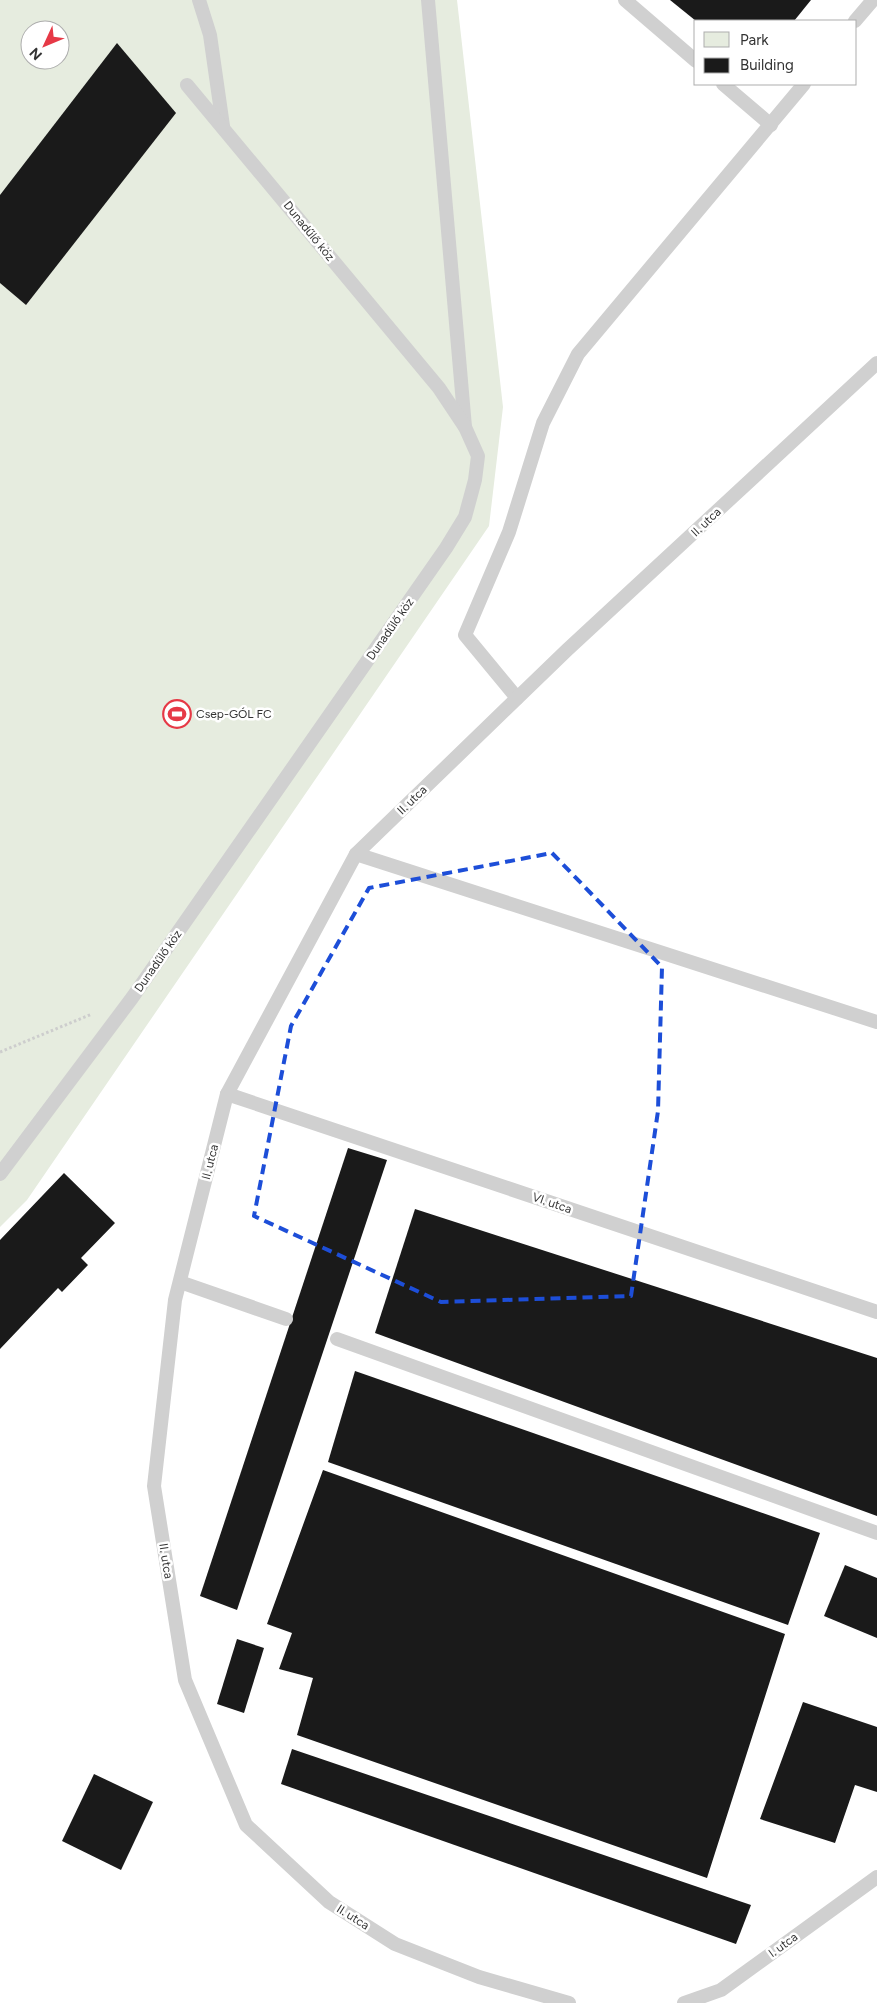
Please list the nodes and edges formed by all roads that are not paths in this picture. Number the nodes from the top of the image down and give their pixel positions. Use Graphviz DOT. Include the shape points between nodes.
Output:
graph roads {
  1 [pos="199,0"];
  2 [pos="428,0"];
  3 [pos="625,0"];
  4 [pos="873,0"];
  5 [pos="856,20"];
  6 [pos="694,59"];
  7 [pos="187,85"];
  8 [pos="724,85"];
  9 [pos="803,85"];
  10 [pos="770,125"];
  11 [pos="223,126"];
  12 [pos="877,363"];
  13 [pos="466,428"];
  14 [pos="517,698"];
  15 [pos="356,854"];
  16 [pos="877,1022"];
  17 [pos="227,1094"];
  18 [pos="0,1174"];
  19 [pos="180,1282"];
  20 [pos="877,1312"];
  21 [pos="286,1319"];
  22 [pos="337,1339"];
  23 [pos="877,1533"];
  24 [pos="877,1877"];
  25 [pos="569,2003"];
  26 [pos="684,2003"];
  1 -- 11 [label="lane" via="210,35"];
  2 -- 13 [label="lane"];
  3 -- 6 [label="lane"];
  4 -- 5 [label="lane"];
  7 -- 11 [label="lane, Dunadűlő köz"];
  8 -- 10 [label="lane"];
  9 -- 10 [label="lane"];
  10 -- 14 [label="lane" via="578,354 543,422 509,532 465,635"];
  11 -- 13 [label="lane, Dunadűlő köz" via="439,388"];
  12 -- 14 [label="lane, II. utca"];
  13 -- 18 [label="lane, Dunadűlő köz" via="478,456 465,518 132,998"];
  14 -- 15 [label="lane, II. utca"];
  15 -- 16 [label="lane"];
  15 -- 17 [label="lane, II. utca"];
  17 -- 19 [label="lane, II. utca"];
  17 -- 20 [label="lane, VI. utca"];
  19 -- 21 [label="lane"];
  19 -- 25 [label="lane, II. utca" via="175,1300 154,1486 185,1680 246,1825 329,1902 395,1944 479,1977"];
  22 -- 23 [label="lane"];
  24 -- 26 [label="lane, I. utca" via="721,1990"];
}
